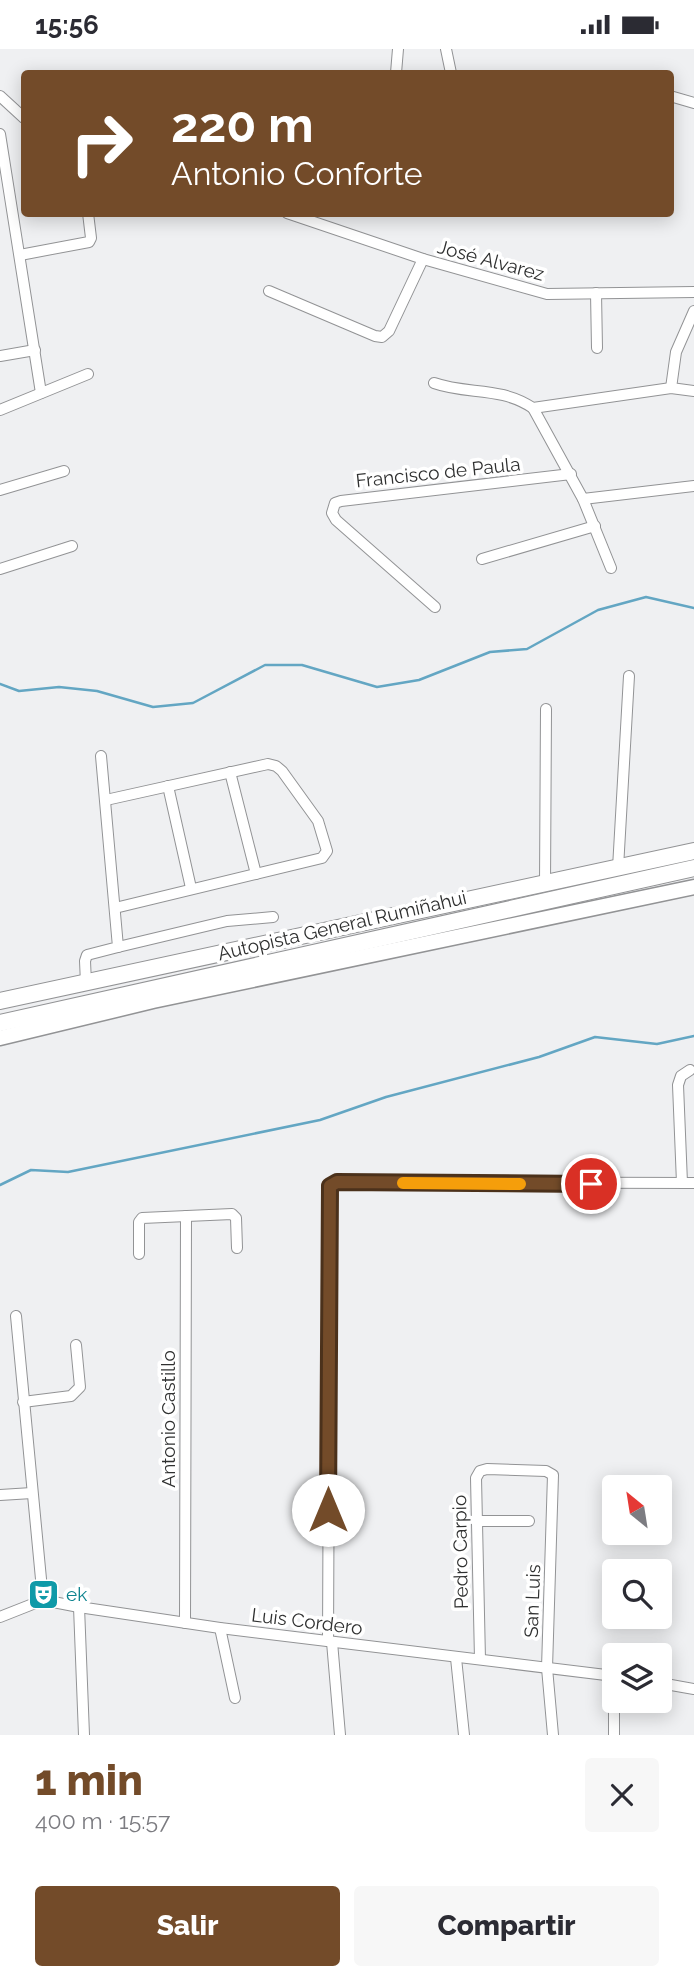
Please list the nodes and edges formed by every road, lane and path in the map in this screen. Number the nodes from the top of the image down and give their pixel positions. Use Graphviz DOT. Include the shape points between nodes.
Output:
graph roads {
  1 [pos="398,49"];
  2 [pos="446,49"];
  3 [pos="396,70"];
  4 [pos="450,70"];
  5 [pos="674,97"];
  6 [pos="1,99"];
  7 [pos="694,103"];
  8 [pos="21,116"];
  9 [pos="0,134"];
  10 [pos="88,217"];
  11 [pos="299,217"];
  12 [pos="20,255"];
  13 [pos="423,259"];
  14 [pos="269,291"];
  15 [pos="694,292"];
  16 [pos="596,293"];
  17 [pos="694,311"];
  18 [pos="597,348"];
  19 [pos="35,350"];
  20 [pos="0,356"];
  21 [pos="88,374"];
  22 [pos="434,383"];
  23 [pos="671,388"];
  24 [pos="694,391"];
  25 [pos="41,393"];
  26 [pos="533,408"];
  27 [pos="0,410"];
  28 [pos="64,471"];
  29 [pos="571,474"];
  30 [pos="694,486"];
  31 [pos="0,489"];
  32 [pos="583,499"];
  33 [pos="595,526"];
  34 [pos="72,546"];
  35 [pos="482,559"];
  36 [pos="611,568"];
  37 [pos="0,569"];
  38 [pos="435,607"];
  39 [pos="629,676"];
  40 [pos="546,709"];
  41 [pos="101,756"];
  42 [pos="230,772"];
  43 [pos="168,786"];
  44 [pos="106,800"];
  45 [pos="694,851"];
  46 [pos="618,868"];
  47 [pos="694,868"];
  48 [pos="256,874"];
  49 [pos="545,885"];
  50 [pos="694,887"];
  51 [pos="191,888"];
  52 [pos="115,908"];
  53 [pos="274,917"];
  54 [pos="118,947"];
  55 [pos="86,982"];
  56 [pos="0,1001"];
  57 [pos="0,1023"];
  58 [pos="0,1038"];
  59 [pos="690,1070"];
  60 [pos="682,1183"];
  61 [pos="694,1183"];
  62 [pos="186,1216"];
  63 [pos="237,1248"];
  64 [pos="139,1254"];
  65 [pos="16,1316"];
  66 [pos="76,1345"];
  67 [pos="23,1402"];
  68 [pos="546,1471"];
  69 [pos="32,1493"];
  70 [pos="0,1495"];
  71 [pos="476,1521"];
  72 [pos="529,1521"];
  73 [pos="43,1600"];
  74 [pos="79,1607"];
  75 [pos="0,1617"];
  76 [pos="185,1623"];
  77 [pos="220,1628"];
  78 [pos="330,1642"];
  79 [pos="456,1658"];
  80 [pos="480,1659"];
  81 [pos="547,1668"];
  82 [pos="602,1675"];
  83 [pos="672,1685"];
  84 [pos="694,1689"];
  85 [pos="235,1697"];
  86 [pos="614,1713"];
  87 [pos="84,1735"];
  88 [pos="340,1735"];
  89 [pos="464,1735"];
  90 [pos="553,1735"];
  91 [pos="614,1735"];
  1 -- 3 [label="street"];
  2 -- 4 [label="street"];
  5 -- 7 [label="street"];
  6 -- 8 [label="street"];
  9 -- 12 [label="street"];
  10 -- 12 [label="street" via="89,242"];
  11 -- 13 [label="street, José Alvarez"];
  12 -- 19 [label="street"];
  13 -- 14 [label="street" via="382,337"];
  13 -- 16 [label="street, José Alvarez" via="547,294"];
  15 -- 16 [label="street, José Alvarez"];
  16 -- 18 [label="street"];
  17 -- 23 [label="street" via="676,352"];
  19 -- 20 [label="street"];
  19 -- 25 [label="street"];
  21 -- 25 [label="street"];
  22 -- 26 [label="street" via="502,394"];
  23 -- 24 [label="street"];
  23 -- 26 [label="street"];
  25 -- 27 [label="street"];
  26 -- 29 [label="street"];
  28 -- 31 [label="street"];
  29 -- 32 [label="street"];
  29 -- 38 [label="street, Francisco de Paula" via="335,503 332,513 336,520"];
  30 -- 32 [label="street"];
  32 -- 33 [label="street"];
  33 -- 35 [label="street"];
  33 -- 36 [label="street"];
  34 -- 37 [label="street"];
  39 -- 46 [label="street"];
  40 -- 49 [label="street"];
  41 -- 44 [label="street"];
  42 -- 43 [label="street"];
  42 -- 48 [label="street"];
  42 -- 48 [label="street" via="276,766 318,821 327,851 322,858"];
  43 -- 44 [label="street"];
  43 -- 51 [label="street"];
  44 -- 52 [label="street"];
  45 -- 46 [label="highway, Autopista General Rumiñahui"];
  46 -- 49 [label="highway, Autopista General Rumiñahui"];
  47 -- 57 [label="highway, Autopista General Rumiñahui"];
  48 -- 51 [label="street"];
  49 -- 55 [label="highway, Autopista General Rumiñahui"];
  50 -- 58 [label="main road" via="153,1001"];
  51 -- 52 [label="street"];
  52 -- 54 [label="street"];
  53 -- 54 [label="street" via="227,921"];
  54 -- 55 [label="street" via="87,955"];
  55 -- 56 [label="highway, Autopista General Rumiñahui"];
  59 -- 60 [label="street" via="678,1085"];
  60 -- 61 [label="street"];
  60 -- 78 [label="street" via="337,1182 330,1186"];
  62 -- 63 [label="street" via="232,1214 236,1217"];
  62 -- 64 [label="street" via="142,1218"];
  62 -- 76 [label="street, Antonio Castillo"];
  65 -- 67 [label="street"];
  66 -- 67 [label="street" via="80,1387 71,1396"];
  67 -- 69 [label="street"];
  68 -- 71 [label="street, Pedro Carpio" via="480,1471"];
  68 -- 81 [label="street, San Luis" via="552,1475"];
  69 -- 70 [label="street"];
  69 -- 73 [label="street"];
  71 -- 72 [label="street"];
  71 -- 80 [label="street, Pedro Carpio"];
  73 -- 74 [label="street, Luis Cordero"];
  73 -- 75 [label="street"];
  74 -- 76 [label="street, Luis Cordero"];
  74 -- 87 [label="street"];
  76 -- 77 [label="street, Luis Cordero"];
  77 -- 78 [label="street, Luis Cordero"];
  77 -- 85 [label="street"];
  78 -- 79 [label="street, Luis Cordero"];
  78 -- 88 [label="street"];
  79 -- 80 [label="street, Luis Cordero"];
  79 -- 89 [label="street"];
  80 -- 81 [label="street, Luis Cordero"];
  81 -- 82 [label="street, Luis Cordero"];
  81 -- 90 [label="street, San Luis"];
  83 -- 84 [label="street"];
  86 -- 91 [label="street"];
}
